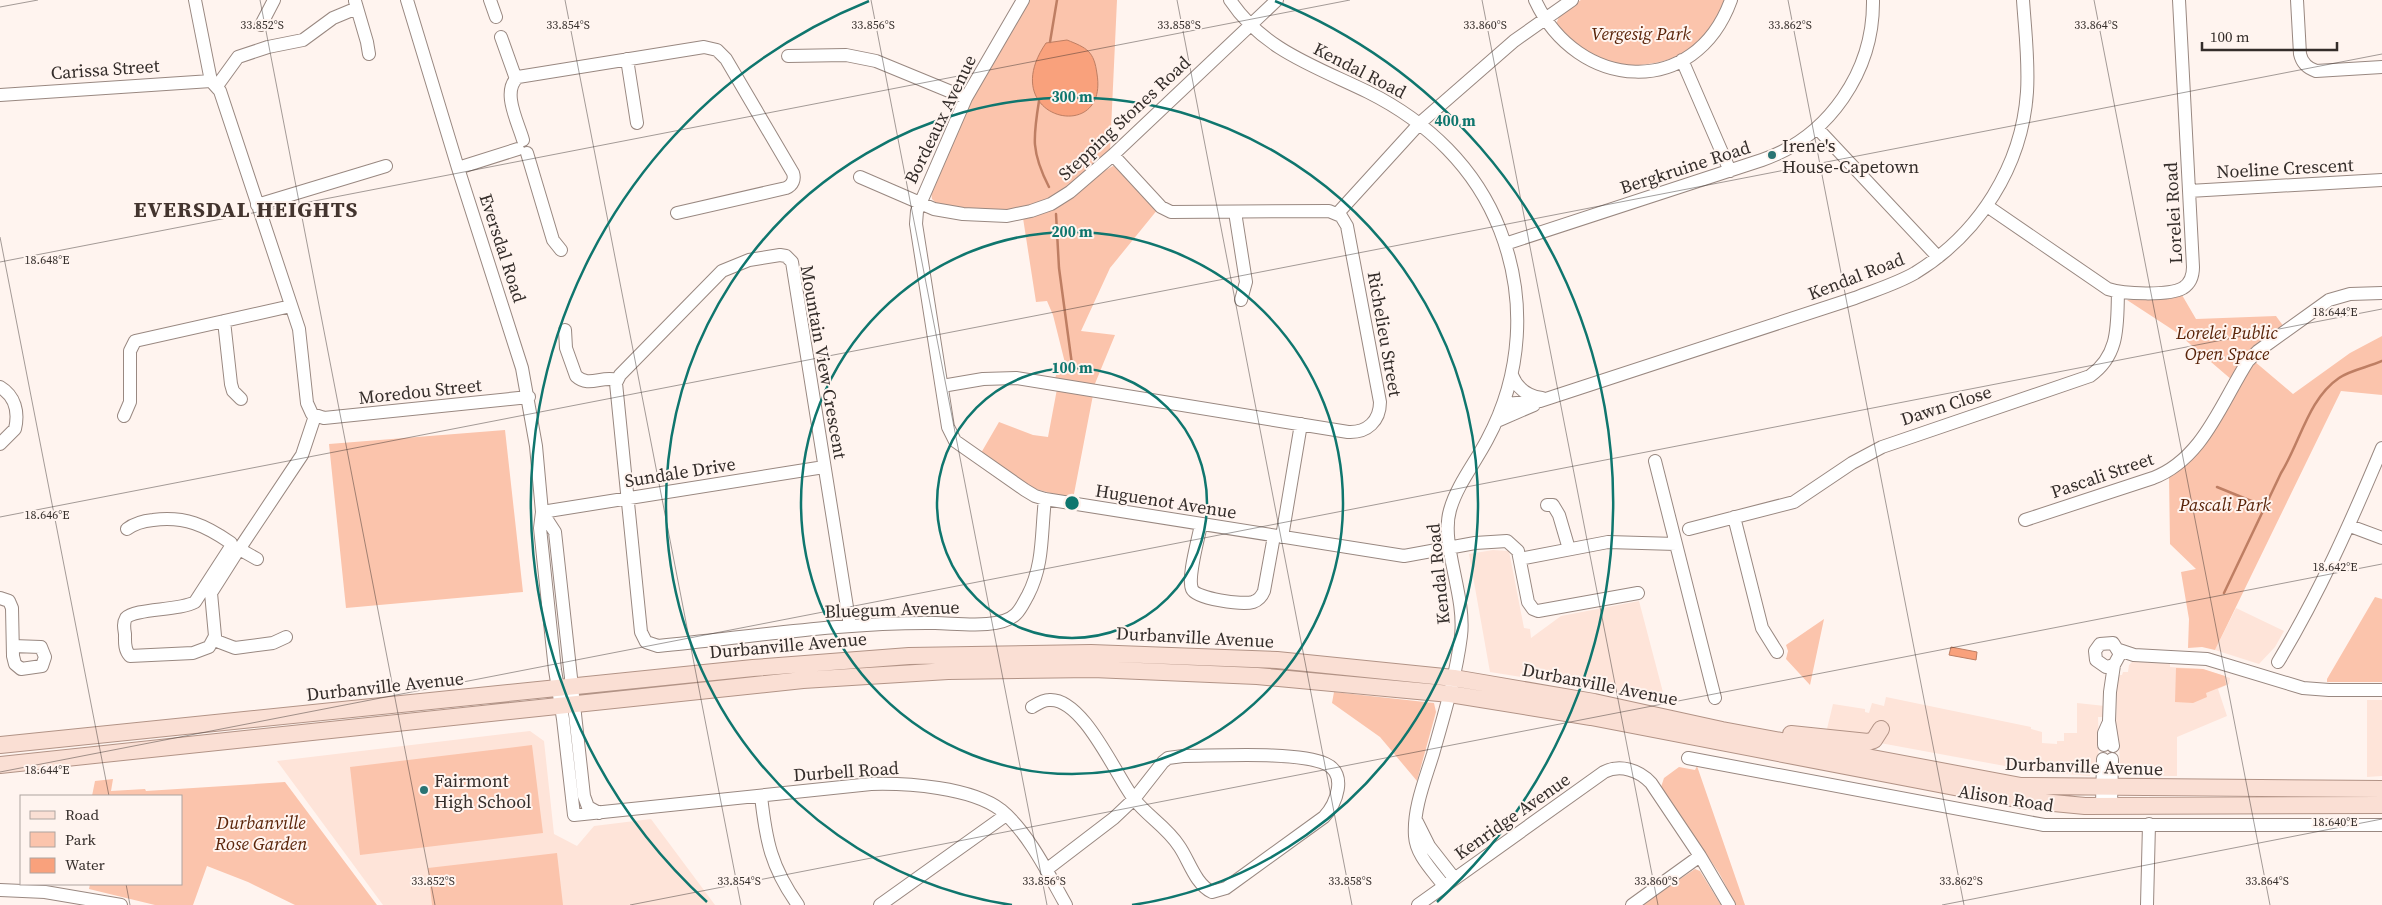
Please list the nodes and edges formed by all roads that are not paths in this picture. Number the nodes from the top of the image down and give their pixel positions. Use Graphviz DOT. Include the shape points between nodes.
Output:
graph roads {
  1 [pos="195,0"];
  2 [pos="274,0"];
  3 [pos="407,0"];
  4 [pos="490,0"];
  5 [pos="1023,0"];
  6 [pos="1230,0"];
  7 [pos="1277,0"];
  8 [pos="1535,0"];
  9 [pos="1572,0"];
  10 [pos="1731,0"];
  11 [pos="1873,0"];
  12 [pos="2024,0"];
  13 [pos="2179,0"];
  14 [pos="2298,0"];
  15 [pos="356,4"];
  16 [pos="496,17"];
  17 [pos="1543,18"];
  18 [pos="261,25"];
  19 [pos="1249,25"];
  20 [pos="501,37"];
  21 [pos="369,54"];
  22 [pos="788,56"];
  23 [pos="627,59"];
  24 [pos="1682,60"];
  25 [pos="2382,67"];
  26 [pos="516,79"];
  27 [pos="214,84"];
  28 [pos="0,95"];
  29 [pos="966,98"];
  30 [pos="1420,122"];
  31 [pos="637,123"];
  32 [pos="1817,128"];
  33 [pos="523,147"];
  34 [pos="1113,155"];
  35 [pos="386,166"];
  36 [pos="458,168"];
  37 [pos="1730,171"];
  38 [pos="860,177"];
  39 [pos="2382,180"];
  40 [pos="2189,191"];
  41 [pos="920,203"];
  42 [pos="257,205"];
  43 [pos="1987,206"];
  44 [pos="1235,212"];
  45 [pos="677,213"];
  46 [pos="1338,213"];
  47 [pos="1505,244"];
  48 [pos="561,250"];
  49 [pos="1938,257"];
  50 [pos="2118,292"];
  51 [pos="2382,293"];
  52 [pos="1241,300"];
  53 [pos="291,306"];
  54 [pos="224,321"];
  55 [pos="565,330"];
  56 [pos="1512,375"];
  57 [pos="617,380"];
  58 [pos="942,386"];
  59 [pos="0,387"];
  60 [pos="529,397"];
  61 [pos="242,399"];
  62 [pos="1543,400"];
  63 [pos="1504,404"];
  64 [pos="124,416"];
  65 [pos="315,416"];
  66 [pos="1497,421"];
  67 [pos="1301,424"];
  68 [pos="0,444"];
  69 [pos="2382,448"];
  70 [pos="1655,461"];
  71 [pos="824,467"];
  72 [pos="628,498"];
  73 [pos="1045,499"];
  74 [pos="1547,504"];
  75 [pos="542,512"];
  76 [pos="1734,518"];
  77 [pos="2025,520"];
  78 [pos="1201,524"];
  79 [pos="2350,526"];
  80 [pos="127,529"];
  81 [pos="1689,529"];
  82 [pos="1278,536"];
  83 [pos="2382,538"];
  84 [pos="1676,544"];
  85 [pos="236,546"];
  86 [pos="1450,548"];
  87 [pos="1568,549"];
  88 [pos="257,559"];
  89 [pos="1520,559"];
  90 [pos="1638,593"];
  91 [pos="0,598"];
  92 [pos="850,626"];
  93 [pos="286,638"];
  94 [pos="214,640"];
  95 [pos="13,646"];
  96 [pos="1777,652"];
  97 [pos="2278,662"];
  98 [pos="1454,678"];
  99 [pos="565,687"];
  100 [pos="2382,690"];
  101 [pos="1450,694"];
  102 [pos="1715,698"];
  103 [pos="567,704"];
  104 [pos="1032,707"];
  105 [pos="1881,729"];
  106 [pos="1722,730"];
  107 [pos="0,745"];
  108 [pos="2108,746"];
  109 [pos="1688,758"];
  110 [pos="2108,759"];
  111 [pos="0,765"];
  112 [pos="2107,788"];
  113 [pos="2382,789"];
  114 [pos="762,796"];
  115 [pos="1134,798"];
  116 [pos="2382,805"];
  117 [pos="2107,806"];
  118 [pos="598,813"];
  119 [pos="1006,814"];
  120 [pos="2149,824"];
  121 [pos="2382,825"];
  122 [pos="1700,856"];
  123 [pos="1046,870"];
  124 [pos="1449,882"];
  125 [pos="0,890"];
  126 [pos="121,905"];
  127 [pos="798,905"];
  128 [pos="880,905"];
  129 [pos="1066,905"];
  130 [pos="1418,905"];
  131 [pos="1632,905"];
  132 [pos="1729,905"];
  133 [pos="2147,905"];
  1 -- 27 [label="street"];
  2 -- 18 [label="street"];
  3 -- 36 [label="street, Eversdal Road"];
  4 -- 16 [label="street"];
  5 -- 29 [label="street, Bordeaux Avenue"];
  6 -- 19 [label="street, Kendal Road"];
  7 -- 19 [label="street, Stepping Stones Road"];
  8 -- 17 [label="street"];
  9 -- 17 [label="street"];
  10 -- 24 [label="street" via="1717,29 1696,51"];
  11 -- 32 [label="street, Bergkruine Road" via="1866,51 1858,74 1846,96"];
  12 -- 43 [label="street, Kendal Road" via="2027,76 2022,123 2013,155"];
  13 -- 40 [label="street, Lorelei Road"];
  14 -- 25 [label="street" via="2300,54 2308,68 2316,71"];
  15 -- 21 [label="street"];
  15 -- 27 [label="street" via="308,37 238,57"];
  17 -- 24 [label="street" via="1576,53 1602,66 1644,71"];
  17 -- 30 [label="street"];
  19 -- 30 [label="street, Kendal Road" via="1279,48"];
  19 -- 34 [label="street, Stepping Stones Road"];
  20 -- 26 [label="street"];
  22 -- 29 [label="street" via="846,55 876,61"];
  23 -- 26 [label="street" via="522,75"];
  23 -- 31 [label="street"];
  23 -- 45 [label="street" via="704,47 717,50 726,59 794,176 793,183 786,188"];
  24 -- 37 [label="street"];
  26 -- 33 [label="street" via="510,88 510,96"];
  27 -- 28 [label="street, Carissa Street"];
  27 -- 42 [label="street"];
  29 -- 41 [label="street, Bordeaux Avenue"];
  30 -- 46 [label="street"];
  30 -- 47 [label="street, Kendal Road" via="1470,174 1494,215"];
  32 -- 37 [label="street, Bergkruine Road" via="1781,153"];
  32 -- 49 [label="street"];
  33 -- 36 [label="street"];
  33 -- 48 [label="street" via="552,240"];
  34 -- 41 [label="street, Stepping Stones Road" via="1070,192 1051,204 1030,211 987,217 934,209"];
  34 -- 44 [label="street" via="1167,211"];
  35 -- 42 [label="street"];
  36 -- 60 [label="street, Eversdal Road"];
  37 -- 47 [label="street, Bergkruine Road"];
  38 -- 41 [label="street, Stepping Stones Road"];
  39 -- 40 [label="street, Noeline Crescent"];
  40 -- 50 [label="street, Lorelei Road" via="2193,267 2190,281 2178,290"];
  41 -- 58 [label="street, Huguenot Avenue" via="916,224"];
  42 -- 53 [label="street"];
  43 -- 49 [label="street, Kendal Road" via="1958,240"];
  43 -- 50 [label="street, Lorelei Road" via="2103,286"];
  44 -- 46 [label="street"];
  44 -- 52 [label="street" via="1246,282"];
  46 -- 67 [label="street, Richelieu Street" via="1347,226 1380,408 1374,423 1360,432"];
  47 -- 56 [label="street, Kendal Road" via="1517,306 1517,342"];
  49 -- 62 [label="street, Kendal Road" via="1890,285"];
  50 -- 76 [label="street, Dawn Close" via="2118,326 2113,348 2104,364 2090,376 1899,439 1852,463 1798,500"];
  51 -- 77 [label="street, Pascali Street" via="2350,294 2329,300 2258,351 2248,361 2200,442 2170,470"];
  53 -- 54 [label="street"];
  53 -- 65 [label="street" via="299,329 307,403"];
  54 -- 61 [label="street" via="231,384 233,391"];
  54 -- 64 [label="street" via="133,344 130,351 130,402"];
  55 -- 57 [label="street" via="566,348 576,376 587,383"];
  56 -- 62 [label="street" via="1525,392"];
  56 -- 63 [label="street, Kendal Road"];
  57 -- 71 [label="street, Mountain View Crescent" via="722,271 749,260 786,256 792,262"];
  57 -- 72 [label="street"];
  58 -- 67 [label="street, Richelieu Street" via="983,379 1016,378"];
  58 -- 73 [label="street, Huguenot Avenue" via="948,427 955,441 1035,496"];
  59 -- 68 [label="street" via="12,396 16,419 15,429"];
  60 -- 65 [label="street, Moredou Street" via="324,418"];
  60 -- 75 [label="street, Eversdal Road"];
  62 -- 63 [label="street, Kendal Road"];
  62 -- 66 [label="street, Kendal Road"];
  63 -- 66 [label="street, Kendal Road"];
  65 -- 85 [label="street" via="307,443 297,452"];
  66 -- 86 [label="street, Kendal Road" via="1452,504 1448,522"];
  67 -- 82 [label="street"];
  69 -- 79 [label="street"];
  70 -- 84 [label="street"];
  71 -- 72 [label="street, Sundale Drive"];
  71 -- 92 [label="street, Mountain View Crescent"];
  72 -- 75 [label="street, Sundale Drive"];
  72 -- 92 [label="street, Bluegum Avenue" via="641,632 646,642 658,646"];
  73 -- 78 [label="street, Huguenot Avenue"];
  73 -- 92 [label="street, Bluegum Avenue" via="1040,568 1022,606 1012,618 993,624"];
  74 -- 87 [label="street" via="1553,505 1559,515"];
  75 -- 99 [label="street, Eversdal Road" via="540,528"];
  76 -- 81 [label="street, Dawn Close"];
  76 -- 96 [label="street" via="1762,628"];
  78 -- 82 [label="street, Huguenot Avenue"];
  78 -- 82 [label="street" via="1190,584 1195,594 1203,597 1248,602 1260,598"];
  79 -- 83 [label="street"];
  79 -- 97 [label="street"];
  80 -- 85 [label="street" via="143,521 176,518 200,525"];
  82 -- 86 [label="street, Huguenot Avenue" via="1404,556"];
  84 -- 87 [label="street" via="1608,542"];
  84 -- 102 [label="street"];
  85 -- 88 [label="street"];
  85 -- 94 [label="street" via="212,591"];
  85 -- 94 [label="street" via="195,602 129,616 124,624 127,654 133,657 193,653 209,647"];
  86 -- 89 [label="street, Huguenot Avenue" via="1506,542 1515,547"];
  86 -- 98 [label="street, Kendal Road" via="1462,611"];
  87 -- 89 [label="street"];
  89 -- 90 [label="street" via="1528,602 1535,610"];
  91 -- 95 [label="street" via="9,601 12,608"];
  93 -- 94 [label="street" via="235,648"];
  98 -- 99 [label="main road, Durbanville Avenue" via="1218,656 1030,652 843,660"];
  98 -- 101 [label="street, Kendal Road"];
  98 -- 106 [label="main road, Durbanville Avenue" via="1594,702"];
  99 -- 103 [label="street, Eversdal Road"];
  99 -- 107 [label="main road, Durbanville Avenue"];
  100 -- 108 [label="street" via="2303,688 2207,659 2134,655 2113,661"];
  101 -- 103 [label="main road, Durbanville Avenue" via="1257,676 1031,669 822,678"];
  101 -- 117 [label="main road, Durbanville Avenue" via="1619,722 2022,800"];
  101 -- 124 [label="street, Kendal Road" via="1417,809 1415,837 1417,848"];
  103 -- 111 [label="main road, Durbanville Avenue"];
  103 -- 118 [label="street" via="584,796 588,807"];
  103 -- 118 [label="street, Durbell Road" via="574,816"];
  104 -- 115 [label="street" via="1054,700 1078,715"];
  105 -- 106 [label="main road" via="1877,737 1868,742 1753,729"];
  106 -- 112 [label="main road, Durbanville Avenue" via="2021,786"];
  109 -- 120 [label="street, Alison Road" via="2044,825"];
  110 -- 112 [label="street"];
  112 -- 113 [label="main road, Durbanville Avenue"];
  112 -- 117 [label="street"];
  114 -- 118 [label="street, Durbell Road"];
  114 -- 119 [label="street, Durbell Road" via="871,784 913,784 985,801"];
  114 -- 127 [label="street" via="768,848 785,888"];
  115 -- 115 [label="street" via="1158,766 1174,756 1317,760 1328,765 1338,779 1334,804 1324,817 1216,892 1201,884 1170,833"];
  115 -- 123 [label="street" via="1100,831"];
  116 -- 117 [label="main road, Durbanville Avenue"];
  119 -- 123 [label="street, Durbell Road"];
  119 -- 128 [label="street"];
  120 -- 121 [label="street, Alison Road"];
  120 -- 133 [label="street"];
  122 -- 124 [label="street, Kenridge Avenue" via="1651,783 1631,770 1616,768 1604,772"];
  122 -- 131 [label="street"];
  122 -- 132 [label="street"];
  123 -- 129 [label="street, Durbell Road"];
  124 -- 130 [label="street, Kenridge Avenue"];
  125 -- 126 [label="street" via="45,892"];
}
